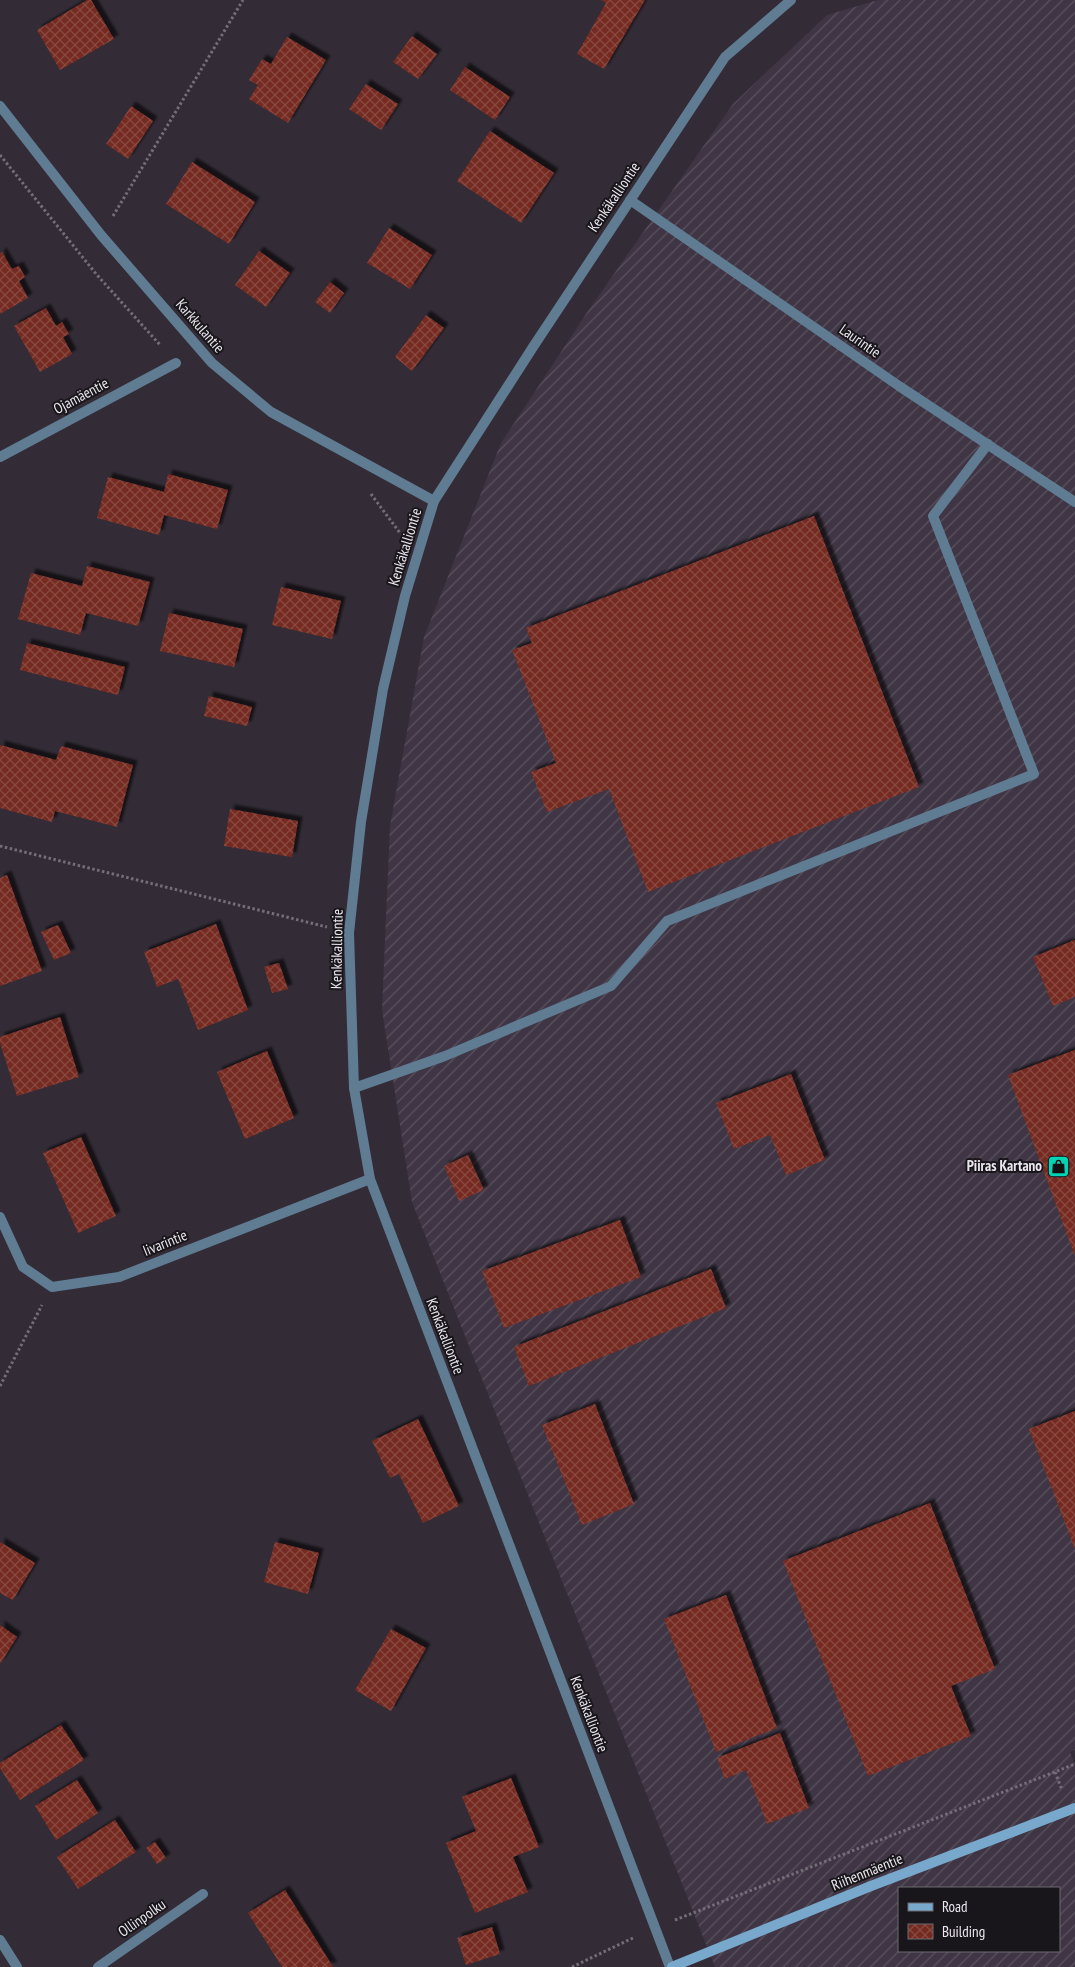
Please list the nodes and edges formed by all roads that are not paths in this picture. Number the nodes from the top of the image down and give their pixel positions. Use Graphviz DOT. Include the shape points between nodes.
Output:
graph roads {
  1 [pos="791,0"];
  2 [pos="0,106"];
  3 [pos="630,200"];
  4 [pos="176,363"];
  5 [pos="988,444"];
  6 [pos="0,457"];
  7 [pos="434,501"];
  8 [pos="1075,502"];
  9 [pos="354,1088"];
  10 [pos="370,1179"];
  11 [pos="0,1217"];
  12 [pos="1075,1808"];
  13 [pos="203,1894"];
  14 [pos="0,1940"];
  15 [pos="18,1967"];
  16 [pos="98,1967"];
  17 [pos="671,1967"];
  1 -- 3 [label="street, Kenkäkalliontie" via="725,57"];
  2 -- 7 [label="street, Karkkulantie" via="101,235 212,363 270,412"];
  3 -- 5 [label="street, Laurintie"];
  3 -- 7 [label="street, Kenkäkalliontie"];
  4 -- 6 [label="street, Ojamäentie"];
  5 -- 8 [label="street, Laurintie"];
  5 -- 9 [label="street" via="933,516 1034,774 667,921 611,986 445,1056"];
  7 -- 9 [label="street, Kenkäkalliontie" via="405,596 383,689 360,822 349,933"];
  9 -- 10 [label="street, Kenkäkalliontie"];
  10 -- 11 [label="street, Iivarintie" via="120,1277 52,1287 23,1267"];
  10 -- 17 [label="street, Kenkäkalliontie"];
  12 -- 17 [label="street, Riihenmäentie"];
  13 -- 16 [label="street, Ollinpolku"];
  14 -- 15 [label="street"];
}
